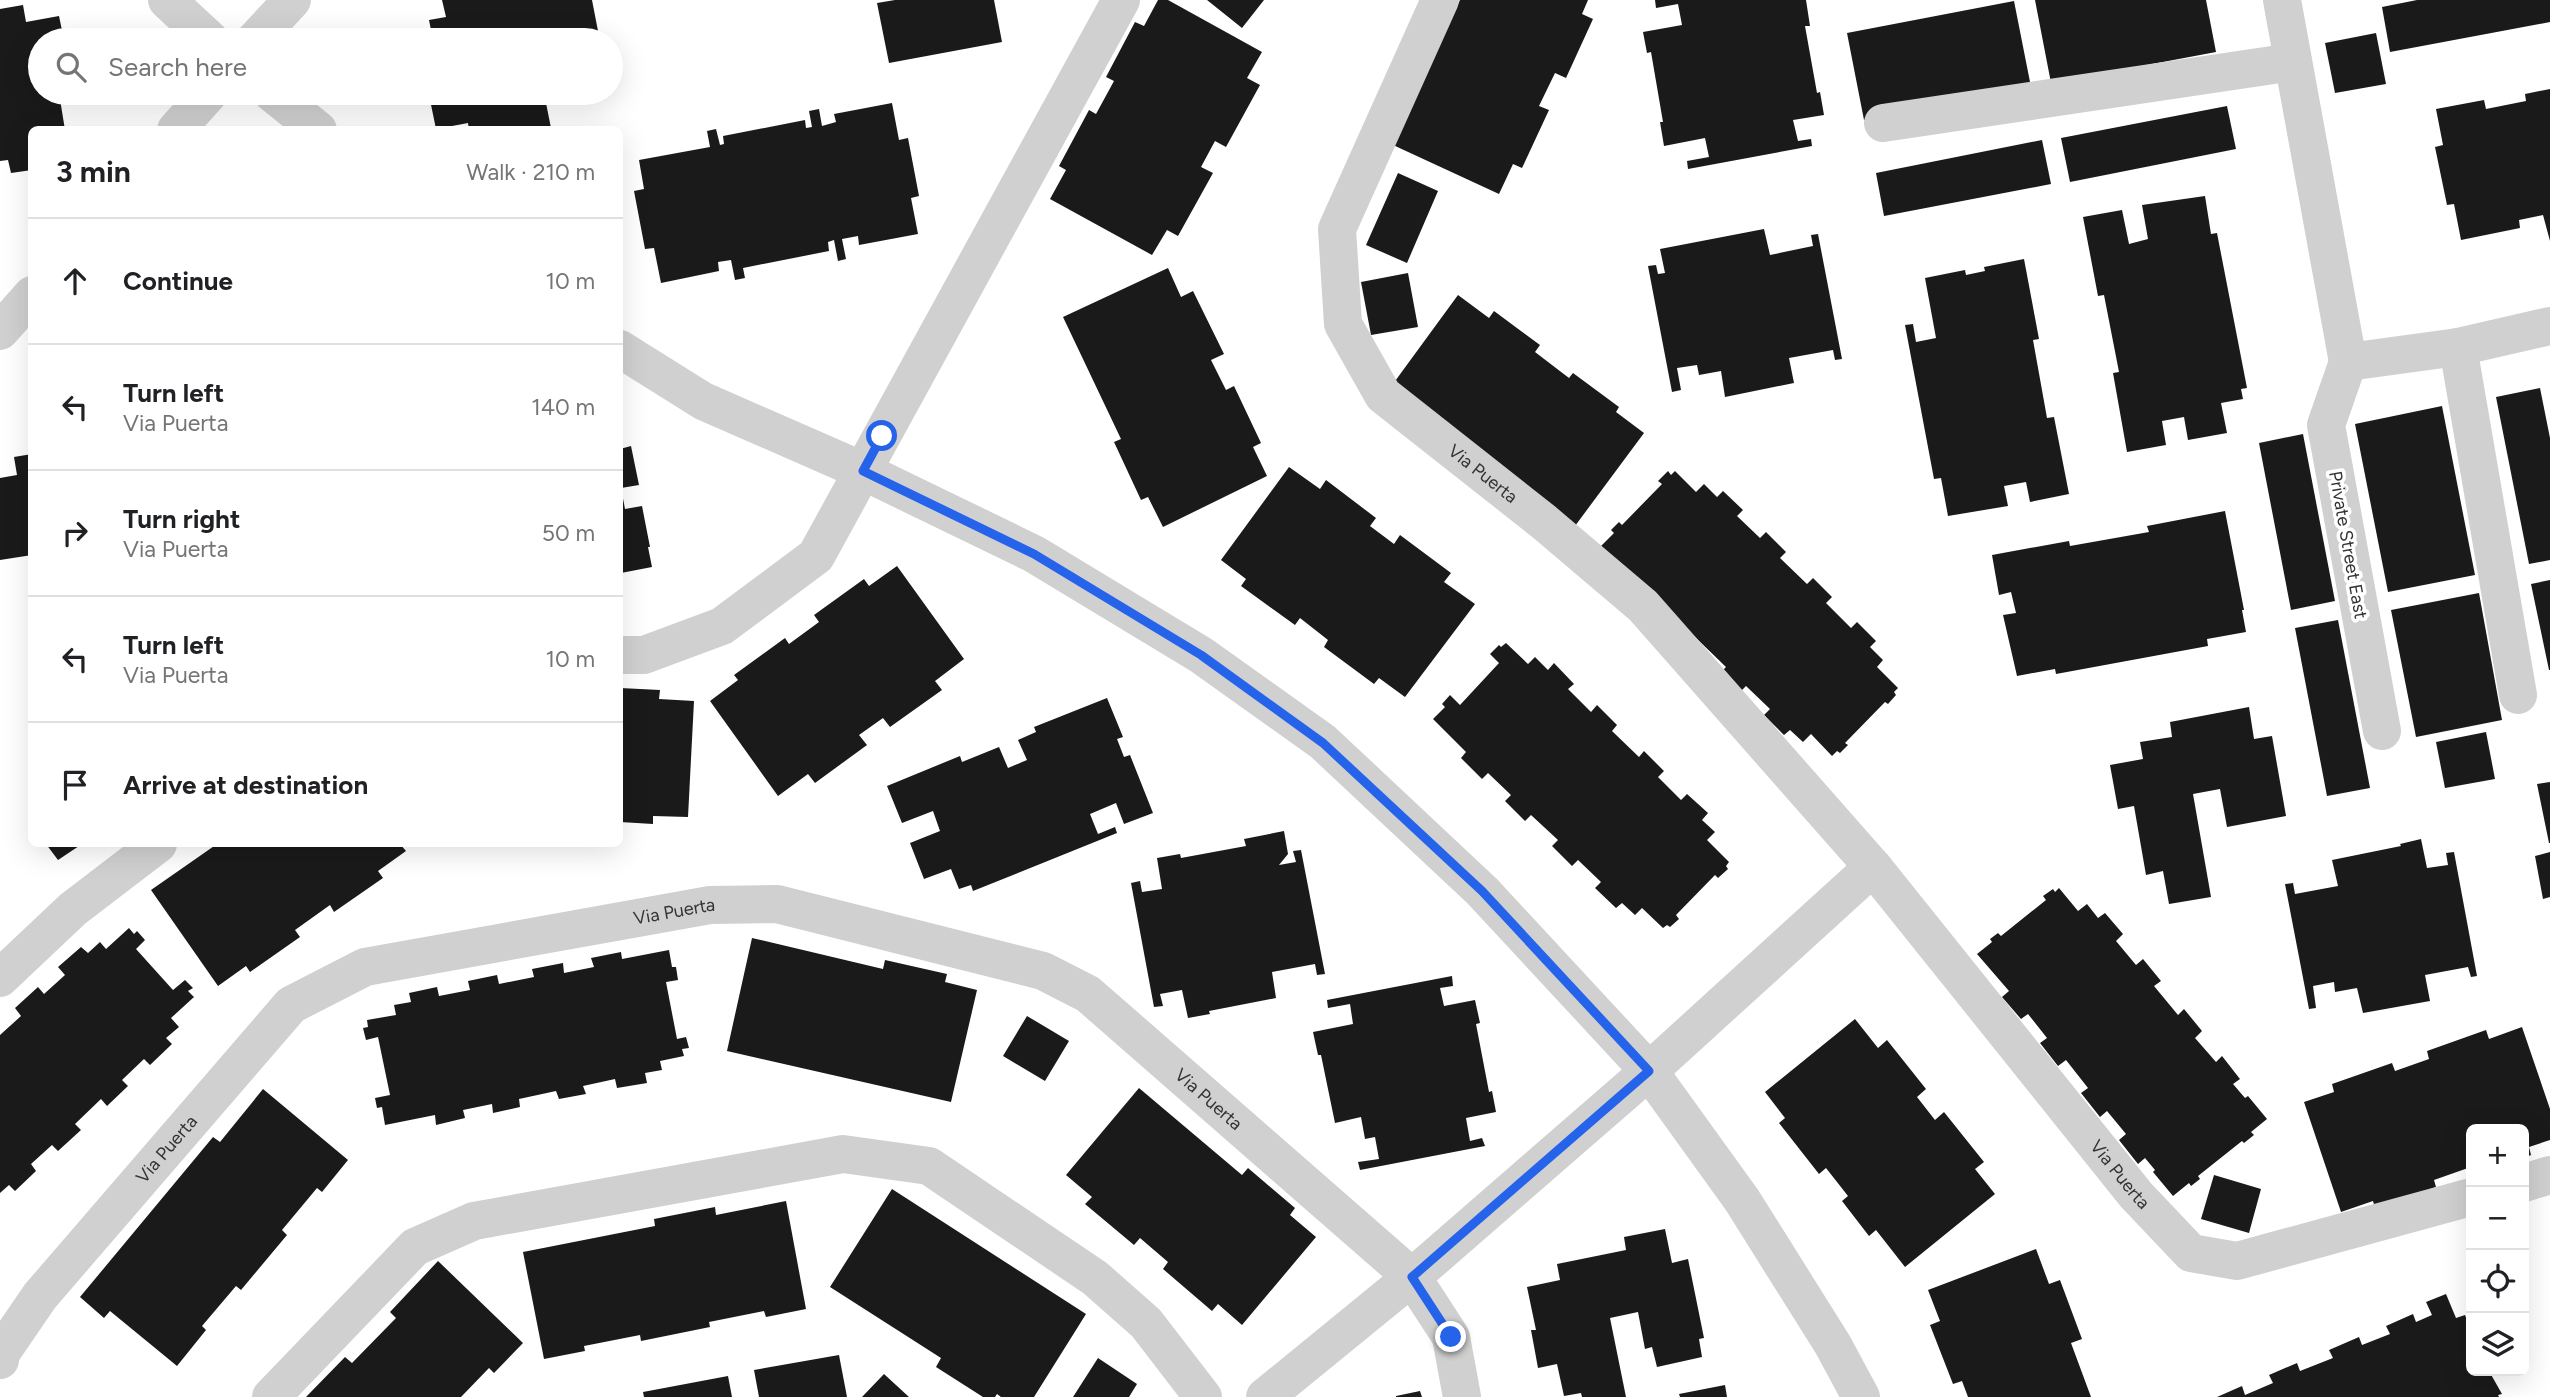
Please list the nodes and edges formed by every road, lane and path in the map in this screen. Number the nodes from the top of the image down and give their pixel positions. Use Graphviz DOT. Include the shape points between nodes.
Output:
graph roads {
  1 [pos="167,0"];
  2 [pos="292,0"];
  3 [pos="1121,0"];
  4 [pos="1440,0"];
  5 [pos="2282,0"];
  6 [pos="198,28"];
  7 [pos="266,28"];
  8 [pos="2293,62"];
  9 [pos="198,105"];
  10 [pos="287,105"];
  11 [pos="1883,123"];
  12 [pos="180,126"];
  13 [pos="313,126"];
  14 [pos="28,300"];
  15 [pos="2550,326"];
  16 [pos="0,331"];
  17 [pos="2458,347"];
  18 [pos="623,351"];
  19 [pos="2348,362"];
  20 [pos="863,471"];
  21 [pos="623,655"];
  22 [pos="2518,695"];
  23 [pos="2382,731"];
  24 [pos="154,847"];
  25 [pos="1873,867"];
  26 [pos="0,978"];
  27 [pos="1649,1071"];
  28 [pos="2550,1175"];
  29 [pos="2529,1181"];
  30 [pos="2466,1198"];
  31 [pos="1412,1277"];
  32 [pos="0,1360"];
  33 [pos="271,1397"];
  34 [pos="1203,1397"];
  35 [pos="1265,1397"];
  36 [pos="1462,1397"];
  37 [pos="1861,1397"];
  1 -- 6 [label="street"];
  2 -- 7 [label="street"];
  3 -- 20 [label="street"];
  4 -- 25 [label="street, Via Puerta" via="1337,229 1343,324 1383,394 1643,606"];
  5 -- 8 [label="street, Private Street East"];
  8 -- 11 [label="street"];
  8 -- 19 [label="street, Private Street East"];
  9 -- 12 [label="street"];
  10 -- 13 [label="street"];
  14 -- 16 [label="street"];
  15 -- 17 [label="street"];
  17 -- 19 [label="street"];
  17 -- 22 [label="street"];
  18 -- 20 [label="street" via="703,401"];
  19 -- 23 [label="street, Private Street East" via="2326,425"];
  20 -- 21 [label="street" via="816,556 722,626 644,655"];
  20 -- 27 [label="street" via="1034,554 1201,655 1323,743 1482,891"];
  24 -- 26 [label="street" via="74,909"];
  25 -- 27 [label="street"];
  25 -- 30 [label="street, Via Puerta" via="2136,1195 2191,1252 2237,1261"];
  27 -- 31 [label="street"];
  27 -- 37 [label="street" via="1742,1199"];
  28 -- 29 [label="street"];
  31 -- 32 [label="street, Via Puerta" via="1088,994 1043,971 777,904 710,905 365,967 290,1005 40,1296"];
  31 -- 35 [label="street"];
  31 -- 36 [label="street, Via Puerta" via="1451,1337"];
  33 -- 34 [label="street" via="415,1247 474,1221 843,1154 929,1166 1095,1278 1146,1323"];
}
